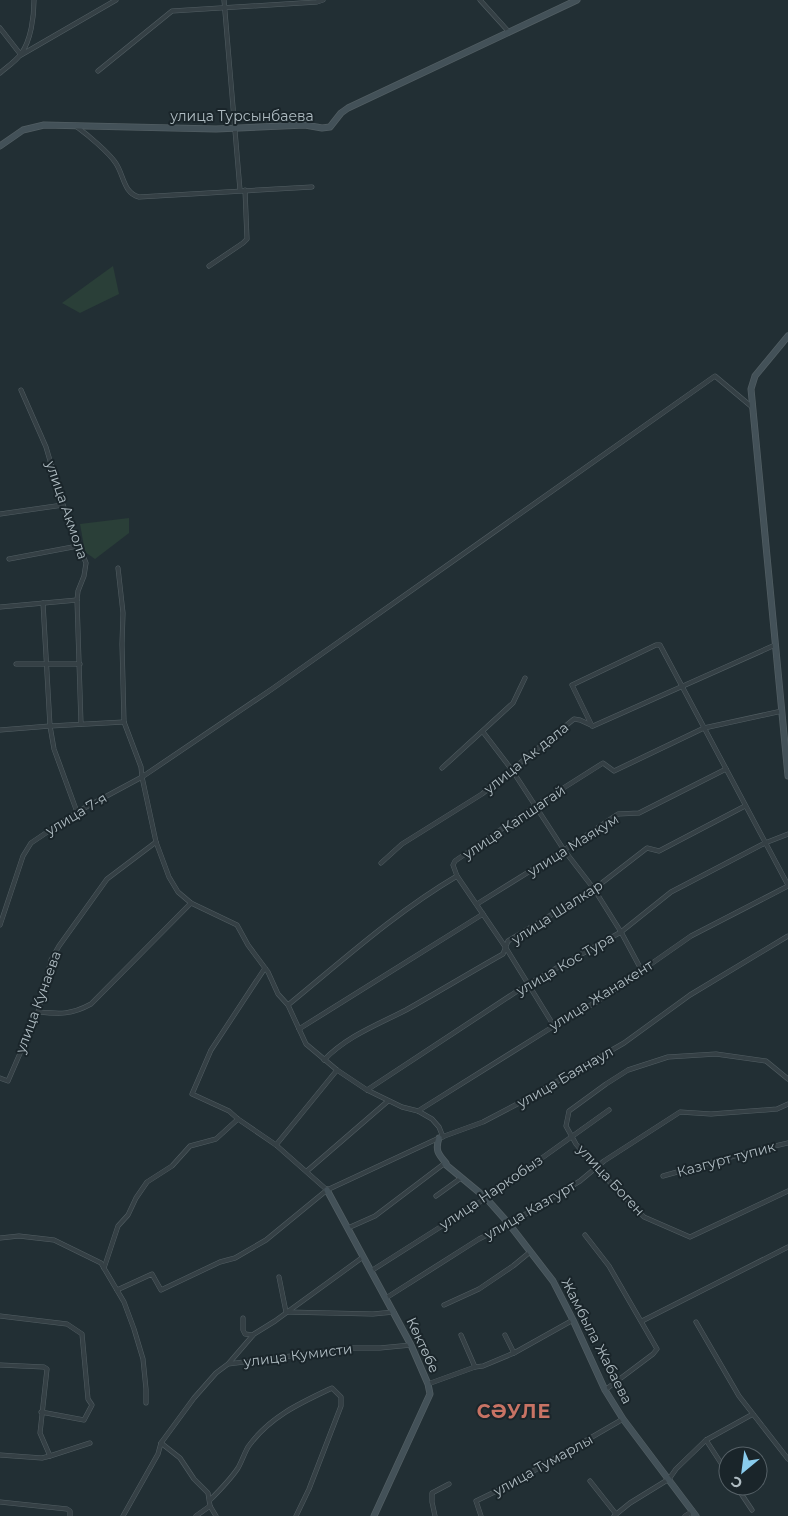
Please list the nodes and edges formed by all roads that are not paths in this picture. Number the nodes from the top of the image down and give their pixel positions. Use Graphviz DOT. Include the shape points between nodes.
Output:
graph roads {
  1 [pos="34,0"];
  2 [pos="116,0"];
  3 [pos="224,0"];
  4 [pos="323,0"];
  5 [pos="480,0"];
  6 [pos="577,0"];
  7 [pos="224,8"];
  8 [pos="0,28"];
  9 [pos="509,32"];
  10 [pos="21,55"];
  11 [pos="98,71"];
  12 [pos="0,73"];
  13 [pos="77,127"];
  14 [pos="234,129"];
  15 [pos="0,146"];
  16 [pos="312,187"];
  17 [pos="242,190"];
  18 [pos="209,266"];
  19 [pos="788,336"];
  20 [pos="21,390"];
  21 [pos="753,407"];
  22 [pos="63,505"];
  23 [pos="0,514"];
  24 [pos="78,546"];
  25 [pos="9,559"];
  26 [pos="118,568"];
  27 [pos="77,600"];
  28 [pos="43,603"];
  29 [pos="0,607"];
  30 [pos="775,645"];
  31 [pos="16,664"];
  32 [pos="48,664"];
  33 [pos="80,664"];
  34 [pos="524,678"];
  35 [pos="682,686"];
  36 [pos="782,711"];
  37 [pos="124,722"];
  38 [pos="81,724"];
  39 [pos="50,726"];
  40 [pos="592,726"];
  41 [pos="704,728"];
  42 [pos="0,730"];
  43 [pos="483,732"];
  44 [pos="442,768"];
  45 [pos="726,769"];
  46 [pos="512,770"];
  47 [pos="788,776"];
  48 [pos="142,777"];
  49 [pos="535,806"];
  50 [pos="745,806"];
  51 [pos="77,812"];
  52 [pos="788,834"];
  53 [pos="156,842"];
  54 [pos="765,844"];
  55 [pos="564,850"];
  56 [pos="381,863"];
  57 [pos="457,876"];
  58 [pos="788,886"];
  59 [pos="594,889"];
  60 [pos="191,902"];
  61 [pos="477,904"];
  62 [pos="483,914"];
  63 [pos="0,924"];
  64 [pos="621,932"];
  65 [pos="788,936"];
  66 [pos="506,948"];
  67 [pos="265,968"];
  68 [pos="642,970"];
  69 [pos="528,984"];
  70 [pos="288,1005"];
  71 [pos="38,1012"];
  72 [pos="554,1026"];
  73 [pos="299,1029"];
  74 [pos="324,1060"];
  75 [pos="338,1070"];
  76 [pos="0,1078"];
  77 [pos="788,1080"];
  78 [pos="367,1090"];
  79 [pos="388,1101"];
  80 [pos="788,1104"];
  81 [pos="609,1110"];
  82 [pos="418,1111"];
  83 [pos="238,1119"];
  84 [pos="572,1135"];
  85 [pos="441,1138"];
  86 [pos="788,1143"];
  87 [pos="276,1145"];
  88 [pos="446,1163"];
  89 [pos="596,1168"];
  90 [pos="307,1171"];
  91 [pos="663,1176"];
  92 [pos="461,1178"];
  93 [pos="327,1190"];
  94 [pos="788,1191"];
  95 [pos="436,1196"];
  96 [pos="486,1198"];
  97 [pos="509,1224"];
  98 [pos="348,1228"];
  99 [pos="584,1235"];
  100 [pos="0,1238"];
  101 [pos="788,1247"];
  102 [pos="530,1252"];
  103 [pos="363,1257"];
  104 [pos="104,1268"];
  105 [pos="371,1271"];
  106 [pos="279,1278"];
  107 [pos="117,1290"];
  108 [pos="386,1298"];
  109 [pos="444,1305"];
  110 [pos="286,1312"];
  111 [pos="394,1312"];
  112 [pos="0,1316"];
  113 [pos="243,1318"];
  114 [pos="573,1320"];
  115 [pos="642,1321"];
  116 [pos="696,1322"];
  117 [pos="253,1335"];
  118 [pos="461,1335"];
  119 [pos="505,1335"];
  120 [pos="411,1345"];
  121 [pos="514,1353"];
  122 [pos="228,1364"];
  123 [pos="0,1365"];
  124 [pos="475,1367"];
  125 [pos="428,1384"];
  126 [pos="605,1390"];
  127 [pos="146,1403"];
  128 [pos="42,1412"];
  129 [pos="753,1414"];
  130 [pos="624,1419"];
  131 [pos="706,1440"];
  132 [pos="90,1443"];
  133 [pos="161,1443"];
  134 [pos="0,1455"];
  135 [pos="50,1456"];
  136 [pos="787,1456"];
  137 [pos="718,1459"];
  138 [pos="669,1479"];
  139 [pos="590,1481"];
  140 [pos="449,1484"];
  141 [pos="743,1496"];
  142 [pos="210,1500"];
  143 [pos="0,1502"];
  144 [pos="210,1506"];
  145 [pos="752,1510"];
  146 [pos="695,1514"];
  147 [pos="615,1515"];
  148 [pos="70,1516"];
  149 [pos="123,1516"];
  150 [pos="196,1516"];
  151 [pos="216,1516"];
  152 [pos="296,1516"];
  153 [pos="374,1516"];
  154 [pos="435,1516"];
  155 [pos="481,1516"];
  156 [pos="685,1516"];
  1 -- 10 [label="street" via="27,42"];
  2 -- 10 [label="street"];
  3 -- 7 [label="street"];
  4 -- 7 [label="street"];
  5 -- 9 [label="street"];
  6 -- 9 [label="street, улица Турсынбаева"];
  7 -- 11 [label="street" via="172,11"];
  7 -- 14 [label="street"];
  8 -- 10 [label="street"];
  9 -- 14 [label="street, улица Турсынбаева" via="348,108 330,128 306,125"];
  10 -- 12 [label="street"];
  13 -- 14 [label="street, улица Турсынбаева"];
  13 -- 15 [label="street, улица Турсынбаева" via="32,127"];
  13 -- 17 [label="street" via="116,162 132,196"];
  14 -- 17 [label="street"];
  16 -- 17 [label="street"];
  17 -- 18 [label="street" via="247,239"];
  19 -- 21 [label="street" via="755,376"];
  20 -- 22 [label="street, улица Акмола" via="46,447"];
  21 -- 30 [label="street"];
  21 -- 48 [label="street, улица 7-я" via="715,376 272,690"];
  22 -- 23 [label="street"];
  22 -- 24 [label="street, улица Акмола"];
  24 -- 25 [label="street"];
  24 -- 27 [label="street, улица Акмола" via="86,563"];
  26 -- 37 [label="street" via="123,613"];
  27 -- 28 [label="street"];
  27 -- 33 [label="street, улица Акмола"];
  28 -- 29 [label="street"];
  28 -- 32 [label="street"];
  30 -- 35 [label="street"];
  30 -- 36 [label="street"];
  31 -- 32 [label="street"];
  32 -- 33 [label="street"];
  32 -- 39 [label="street"];
  33 -- 38 [label="street, улица Акмола"];
  34 -- 43 [label="street" via="513,703"];
  35 -- 40 [label="street"];
  35 -- 40 [label="street" via="661,647 656,645 572,685"];
  35 -- 41 [label="street"];
  36 -- 41 [label="street, улица Капшагай"];
  36 -- 47 [label="street"];
  37 -- 38 [label="street"];
  37 -- 48 [label="street"];
  38 -- 39 [label="street"];
  39 -- 42 [label="street"];
  39 -- 51 [label="street" via="54,749"];
  40 -- 46 [label="street, улица Ак дала" via="574,719"];
  41 -- 45 [label="street"];
  41 -- 49 [label="street, улица Капшагай" via="614,771 603,763"];
  43 -- 44 [label="street"];
  43 -- 46 [label="street"];
  45 -- 50 [label="street"];
  45 -- 55 [label="street, улица Маякум" via="638,813 618,814"];
  46 -- 49 [label="street"];
  46 -- 56 [label="street, улица Ак дала" via="482,794 402,844"];
  48 -- 51 [label="street, улица 7-я"];
  48 -- 53 [label="street"];
  49 -- 55 [label="street"];
  49 -- 57 [label="street, улица Капшагай" via="455,861 453,865"];
  50 -- 54 [label="street"];
  50 -- 59 [label="street, улица Шалкар" via="659,851 647,848"];
  51 -- 63 [label="street, улица 7-я" via="31,843 22,856"];
  52 -- 54 [label="street, улица Кос Тура"];
  53 -- 60 [label="street" via="168,877 178,892"];
  53 -- 71 [label="street, улица Кунаева" via="107,878 59,946 51,960"];
  54 -- 58 [label="street"];
  54 -- 64 [label="street, улица Кос Тура" via="671,892"];
  55 -- 59 [label="street"];
  55 -- 61 [label="street, улица Маякум"];
  57 -- 61 [label="street"];
  57 -- 70 [label="street, улица Капшагай" via="403,911"];
  58 -- 68 [label="street, улица Жанакент" via="691,936"];
  59 -- 64 [label="street"];
  59 -- 66 [label="street, улица Шалкар" via="508,941"];
  60 -- 67 [label="street" via="237,925"];
  60 -- 71 [label="street" via="91,1004 64,1014"];
  61 -- 62 [label="street"];
  62 -- 66 [label="street"];
  62 -- 73 [label="street"];
  64 -- 68 [label="street"];
  64 -- 69 [label="street, улица Кос Тура"];
  65 -- 85 [label="street, улица Баянаул" via="690,995 624,1043 483,1122"];
  66 -- 69 [label="street"];
  66 -- 74 [label="street, улица Шалкар" via="503,954 335,1048"];
  67 -- 70 [label="street" via="278,994"];
  67 -- 83 [label="street" via="211,1050 192,1094 229,1111"];
  68 -- 72 [label="street, улица Жанакент" via="598,1001"];
  69 -- 72 [label="street"];
  69 -- 78 [label="street, улица Кос Тура"];
  70 -- 73 [label="street"];
  71 -- 76 [label="street, улица Кунаева" via="8,1081"];
  72 -- 82 [label="street, улица Жанакент"];
  73 -- 74 [label="street" via="306,1044"];
  74 -- 75 [label="street"];
  75 -- 78 [label="street"];
  75 -- 87 [label="street"];
  77 -- 84 [label="street, улица Боген" via="766,1061 716,1054 668,1057 628,1070 569,1111 566,1126"];
  78 -- 79 [label="street"];
  79 -- 82 [label="street"];
  79 -- 90 [label="street"];
  80 -- 89 [label="street, улица Казгурт" via="777,1110 711,1114 680,1112"];
  81 -- 84 [label="street, улица Наркобыз"];
  82 -- 85 [label="street" via="432,1118 439,1127"];
  83 -- 87 [label="street"];
  83 -- 104 [label="street" via="216,1139 190,1146 172,1166 147,1182 118,1226"];
  84 -- 89 [label="street, улица Боген"];
  84 -- 96 [label="street, улица Наркобыз"];
  85 -- 88 [label="street, Жамбыла Жабаева" via="436,1146"];
  85 -- 93 [label="street, улица Баянаул"];
  86 -- 91 [label="street, Казгурт тупик"];
  87 -- 90 [label="street"];
  88 -- 92 [label="street, Жамбыла Жабаева"];
  88 -- 98 [label="street" via="375,1216"];
  89 -- 94 [label="street, улица Боген" via="644,1217 690,1237"];
  89 -- 97 [label="street, улица Казгурт"];
  90 -- 93 [label="street"];
  92 -- 95 [label="street"];
  92 -- 96 [label="street, Жамбыла Жабаева"];
  93 -- 98 [label="street, Көктөбе"];
  93 -- 107 [label="street, улица Баянаул" via="266,1240 235,1258 161,1290 152,1274"];
  96 -- 97 [label="street, Жамбыла Жабаева"];
  96 -- 105 [label="street, улица Наркобыз"];
  97 -- 102 [label="street, Жамбыла Жабаева"];
  97 -- 108 [label="street, улица Казгурт" via="479,1239"];
  98 -- 103 [label="street, Көктөбе"];
  99 -- 115 [label="street" via="609,1266"];
  100 -- 104 [label="street" via="19,1236 54,1240 101,1263"];
  101 -- 115 [label="street"];
  102 -- 109 [label="street" via="479,1289"];
  102 -- 114 [label="street, Жамбыла Жабаева" via="553,1281"];
  103 -- 105 [label="street, Көктөбе"];
  103 -- 110 [label="street"];
  104 -- 107 [label="street"];
  105 -- 108 [label="street, Көктөбе"];
  106 -- 110 [label="street"];
  107 -- 127 [label="street" via="142,1358"];
  108 -- 111 [label="street, Көктөбе"];
  110 -- 111 [label="street"];
  110 -- 117 [label="street"];
  111 -- 120 [label="street, Көктөбе"];
  112 -- 128 [label="street" via="67,1324 82,1334 88,1399 92,1405 84,1420"];
  113 -- 117 [label="street" via="245,1334"];
  114 -- 121 [label="street"];
  114 -- 126 [label="street, Жамбыла Жабаева"];
  115 -- 126 [label="street" via="656,1349"];
  116 -- 129 [label="street"];
  117 -- 122 [label="street"];
  118 -- 124 [label="street"];
  119 -- 121 [label="street"];
  120 -- 122 [label="street, улица Кумисти" via="353,1348"];
  120 -- 125 [label="street, Көктөбе"];
  121 -- 124 [label="street"];
  122 -- 133 [label="street, улица Кумисти" via="194,1398"];
  123 -- 128 [label="street" via="47,1369"];
  124 -- 125 [label="street"];
  125 -- 153 [label="street, Көктөбе" via="430,1394"];
  126 -- 130 [label="street, Жамбыла Жабаева"];
  128 -- 135 [label="street" via="41,1438"];
  129 -- 131 [label="street"];
  129 -- 136 [label="street"];
  130 -- 138 [label="street, Жамбыла Жабаева"];
  130 -- 155 [label="street, улица Тумарлы" via="476,1501"];
  131 -- 137 [label="street"];
  131 -- 138 [label="street"];
  132 -- 135 [label="street"];
  133 -- 142 [label="street" via="180,1458 194,1479 208,1492"];
  133 -- 149 [label="street, улица Кумисти"];
  134 -- 135 [label="street"];
  138 -- 146 [label="street, Жамбыла Жабаева"];
  138 -- 147 [label="street"];
  139 -- 147 [label="street"];
  140 -- 154 [label="street" via="432,1493"];
  141 -- 145 [label="street"];
  142 -- 144 [label="street"];
  142 -- 152 [label="street" via="238,1468 248,1448 270,1422 293,1406 332,1388 341,1397 341,1406 310,1489"];
  143 -- 148 [label="street" via="69,1510"];
  144 -- 150 [label="street"];
  144 -- 151 [label="street"];
  146 -- 156 [label="street"];
}
